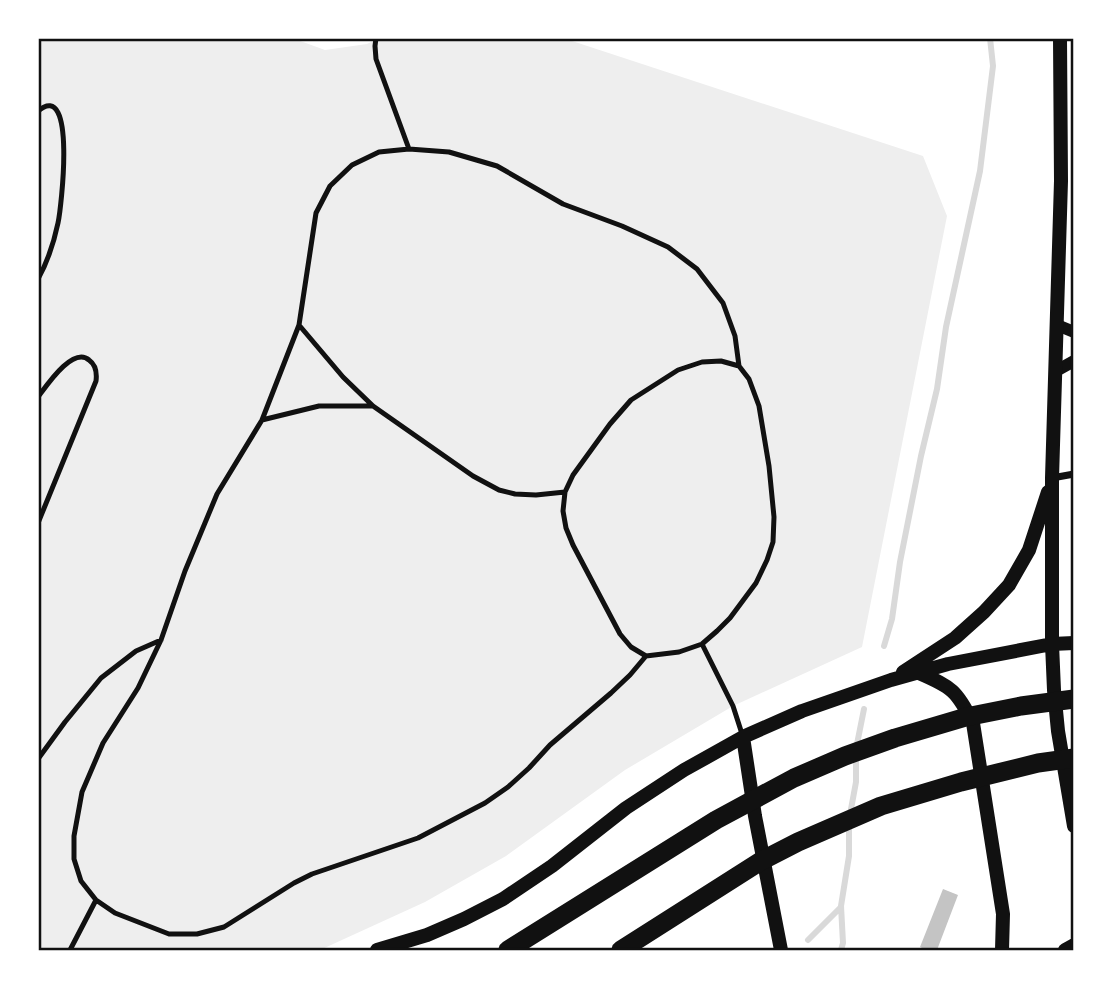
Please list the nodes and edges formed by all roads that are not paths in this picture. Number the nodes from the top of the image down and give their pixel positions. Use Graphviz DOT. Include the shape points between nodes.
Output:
graph roads {
  1 [pos="376,38"];
  2 [pos="1060,38"];
  3 [pos="38,111"];
  4 [pos="409,149"];
  5 [pos="1067,181"];
  6 [pos="38,279"];
  7 [pos="299,325"];
  8 [pos="1057,325"];
  9 [pos="1073,332"];
  10 [pos="1073,361"];
  11 [pos="739,366"];
  12 [pos="1056,371"];
  13 [pos="38,397"];
  14 [pos="373,406"];
  15 [pos="262,420"];
  16 [pos="1073,474"];
  17 [pos="1052,478"];
  18 [pos="565,492"];
  19 [pos="38,523"];
  20 [pos="161,640"];
  21 [pos="1073,643"];
  22 [pos="702,644"];
  23 [pos="1052,644"];
  24 [pos="646,656"];
  25 [pos="919,673"];
  26 [pos="891,681"];
  27 [pos="1073,699"];
  28 [pos="743,737"];
  29 [pos="1073,758"];
  30 [pos="38,760"];
  31 [pos="1073,825"];
  32 [pos="96,900"];
  33 [pos="1073,945"];
  34 [pos="70,950"];
  35 [pos="377,950"];
  36 [pos="508,950"];
  37 [pos="621,950"];
  38 [pos="781,950"];
  39 [pos="1002,950"];
  40 [pos="1065,950"];
  1 -- 4 [label="lane" via="376,58"];
  2 -- 5 [label="main road"];
  3 -- 6 [label="lane" via="51,107 60,115 64,176 58,222"];
  4 -- 7 [label="lane" via="379,152 352,165 330,186 316,213"];
  4 -- 11 [label="lane" via="449,152 497,166 563,204 668,247 697,269 723,303 735,335"];
  5 -- 8 [label="main road"];
  7 -- 14 [label="lane"];
  7 -- 15 [label="lane"];
  8 -- 9 [label="street"];
  8 -- 12 [label="main road"];
  10 -- 12 [label="street"];
  11 -- 18 [label="lane" via="702,362 678,370 631,400"];
  11 -- 22 [label="lane" via="759,406 769,466 773,542 756,583 730,618"];
  12 -- 17 [label="main road"];
  13 -- 19 [label="lane" via="79,356 87,358 97,373"];
  14 -- 15 [label="lane" via="319,406"];
  14 -- 18 [label="lane" via="499,490 536,495"];
  15 -- 20 [label="lane" via="217,494"];
  16 -- 17 [label="street"];
  17 -- 23 [label="main road"];
  17 -- 26 [label="main road" via="1030,550 1009,584 955,638"];
  18 -- 24 [label="lane" via="566,528 579,558 620,634"];
  20 -- 30 [label="lane" via="136,651 101,678"];
  20 -- 32 [label="lane" via="138,688 103,743 82,792 74,859 81,881"];
  21 -- 23 [label="main road"];
  22 -- 24 [label="lane"];
  22 -- 28 [label="lane"];
  23 -- 25 [label="main road"];
  23 -- 31 [label="main road" via="1058,731"];
  24 -- 32 [label="lane" via="529,768 485,803 418,838 294,883 224,927 197,934 169,934 115,913"];
  25 -- 26 [label="main road"];
  25 -- 39 [label="main road" via="944,683 961,698 974,723 1003,914"];
  26 -- 28 [label="main road"];
  27 -- 36 [label="highway" via="966,717 858,751 793,778 716,820"];
  28 -- 35 [label="main road" via="626,808 503,898 452,925"];
  28 -- 38 [label="main road"];
  29 -- 37 [label="highway" via="1038,763 881,806 798,842 742,873"];
  32 -- 34 [label="lane"];
  33 -- 40 [label="main road"];
}
